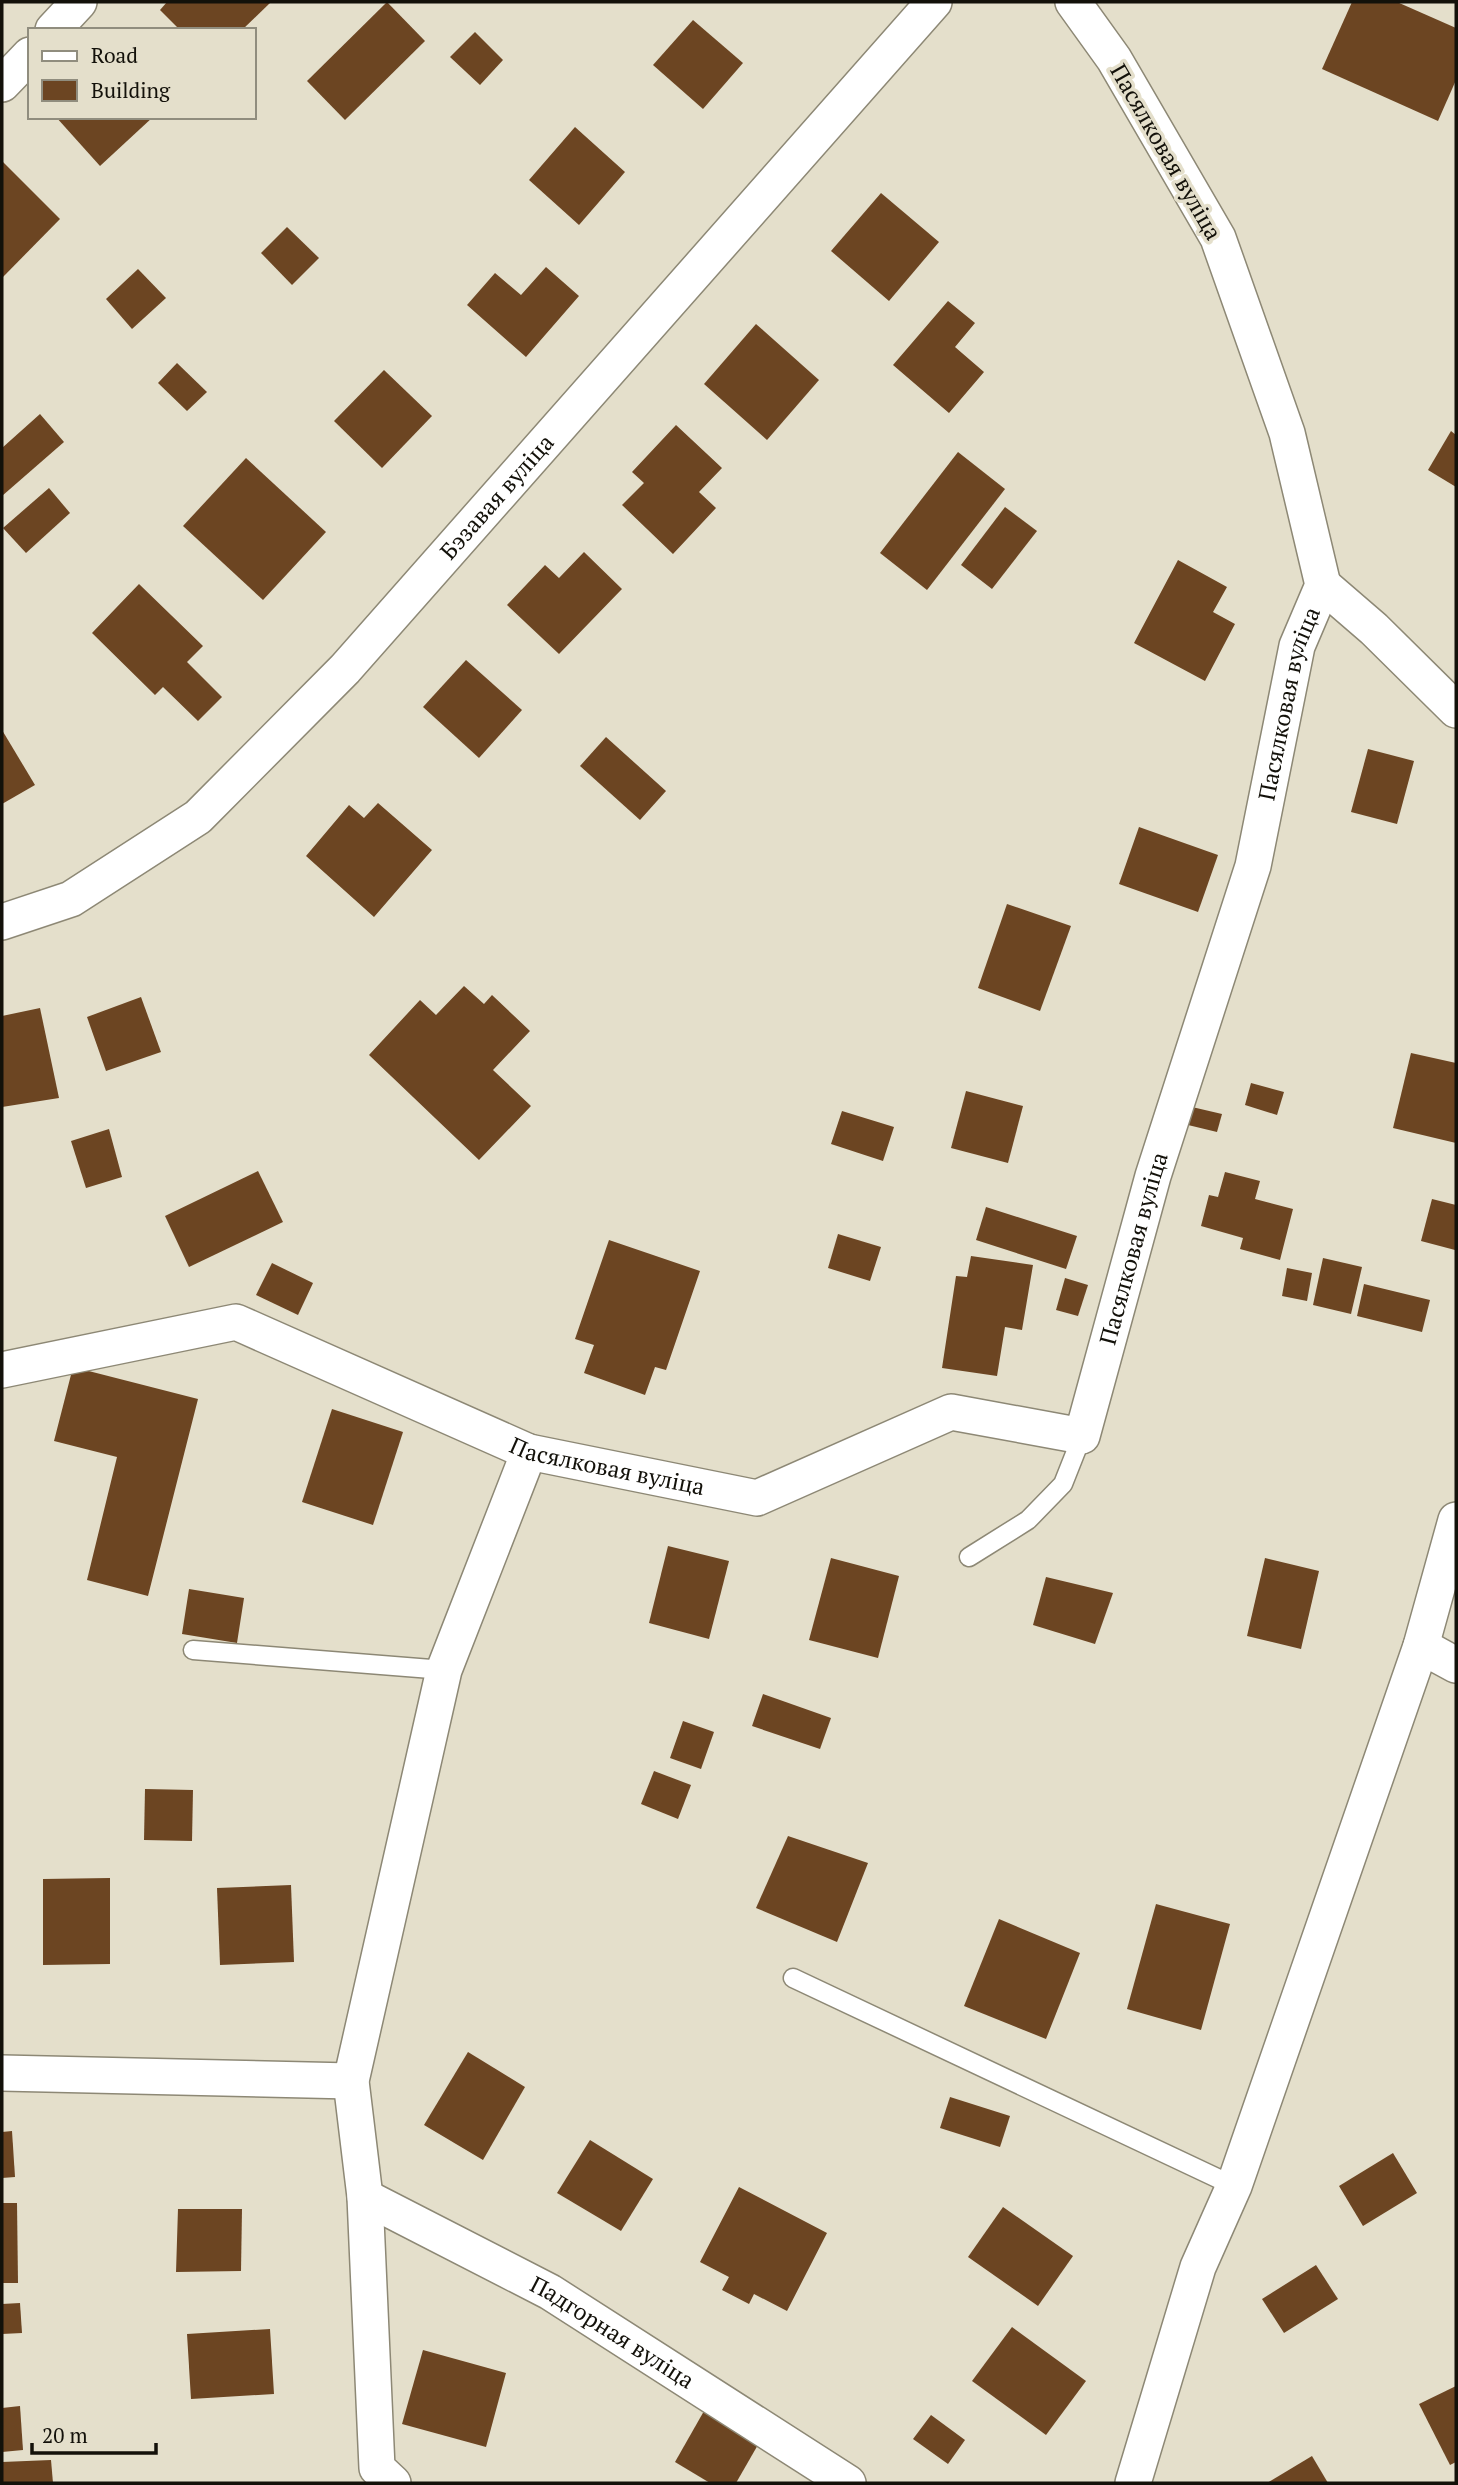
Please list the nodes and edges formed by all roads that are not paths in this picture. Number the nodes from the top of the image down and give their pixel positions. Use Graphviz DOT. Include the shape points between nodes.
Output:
graph roads {
  1 [pos="79,2"];
  2 [pos="934,2"];
  3 [pos="1073,2"];
  4 [pos="55,28"];
  5 [pos="28,57"];
  6 [pos="2,85"];
  7 [pos="1323,584"];
  8 [pos="1456,710"];
  9 [pos="2,922"];
  10 [pos="2,1370"];
  11 [pos="1082,1436"];
  12 [pos="529,1451"];
  13 [pos="1456,1520"];
  14 [pos="969,1557"];
  15 [pos="1421,1646"];
  16 [pos="193,1650"];
  17 [pos="1456,1665"];
  18 [pos="444,1670"];
  19 [pos="793,1978"];
  20 [pos="2,2073"];
  21 [pos="351,2081"];
  22 [pos="1234,2186"];
  23 [pos="365,2197"];
  24 [pos="379,2478"];
  25 [pos="848,2483"];
  26 [pos="1133,2483"];
  1 -- 4 [label="street"];
  2 -- 9 [label="street, Бэзавая вуліца" via="345,669 198,817 71,899"];
  3 -- 7 [label="street, Пасялковая вуліца" via="1114,59 1218,238 1287,433"];
  5 -- 6 [label="street"];
  7 -- 8 [label="street"];
  7 -- 11 [label="street, Пасялковая вуліца" via="1297,646 1252,866 1153,1176"];
  10 -- 12 [label="street, Пасялковая вуліца" via="236,1322"];
  11 -- 12 [label="street, Пасялковая вуліца" via="951,1412 757,1498"];
  11 -- 14 [label="lane" via="1063,1484 1028,1520"];
  12 -- 18 [label="street"];
  13 -- 15 [label="street"];
  15 -- 17 [label="street"];
  15 -- 22 [label="street"];
  16 -- 18 [label="lane"];
  18 -- 21 [label="street"];
  19 -- 22 [label="lane"];
  20 -- 21 [label="street"];
  21 -- 23 [label="street"];
  22 -- 26 [label="street" via="1198,2267"];
  23 -- 24 [label="street"];
  23 -- 25 [label="street, Падгорная вуліца" via="550,2292"];
}
